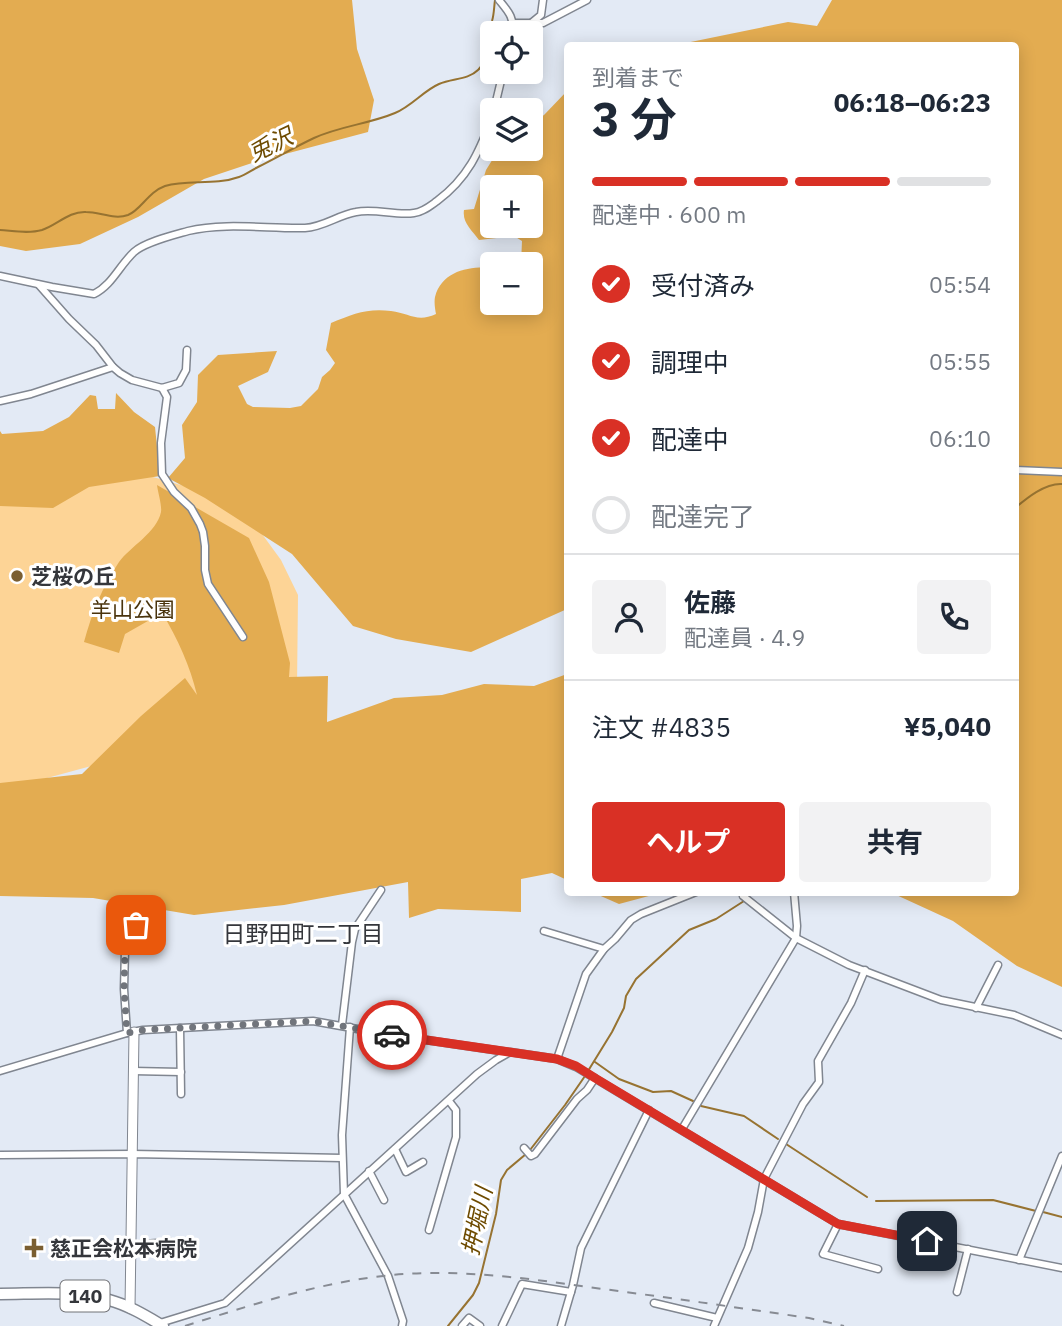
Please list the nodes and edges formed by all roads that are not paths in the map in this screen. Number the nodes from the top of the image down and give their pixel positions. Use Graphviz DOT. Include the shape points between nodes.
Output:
graph roads {
  1 [pos="499,0"];
  2 [pos="542,0"];
  3 [pos="587,0"];
  4 [pos="513,21"];
  5 [pos="534,21"];
  6 [pos="543,22"];
  7 [pos="480,150"];
  8 [pos="0,276"];
  9 [pos="38,284"];
  10 [pos="187,350"];
  11 [pos="113,367"];
  12 [pos="162,388"];
  13 [pos="0,401"];
  14 [pos="1019,470"];
  15 [pos="1062,472"];
  16 [pos="243,637"];
  17 [pos="381,890"];
  18 [pos="686,896"];
  19 [pos="743,896"];
  20 [pos="794,896"];
  21 [pos="136,925"];
  22 [pos="544,931"];
  23 [pos="796,938"];
  24 [pos="604,949"];
  25 [pos="998,965"];
  26 [pos="865,970"];
  27 [pos="976,1008"];
  28 [pos="346,1026"];
  29 [pos="180,1028"];
  30 [pos="130,1032"];
  31 [pos="1062,1035"];
  32 [pos="510,1052"];
  33 [pos="557,1059"];
  34 [pos="0,1071"];
  35 [pos="133,1071"];
  36 [pos="181,1072"];
  37 [pos="595,1078"];
  38 [pos="181,1094"];
  39 [pos="449,1101"];
  40 [pos="649,1110"];
  41 [pos="682,1129"];
  42 [pos="524,1148"];
  43 [pos="395,1149"];
  44 [pos="132,1154"];
  45 [pos="0,1155"];
  46 [pos="1062,1156"];
  47 [pos="342,1158"];
  48 [pos="423,1162"];
  49 [pos="369,1171"];
  50 [pos="764,1179"];
  51 [pos="344,1194"];
  52 [pos="384,1200"];
  53 [pos="838,1224"];
  54 [pos="429,1230"];
  55 [pos="170,1242"];
  56 [pos="131,1245"];
  57 [pos="968,1249"];
  58 [pos="1019,1260"];
  59 [pos="1062,1268"];
  60 [pos="878,1269"];
  61 [pos="957,1292"];
  62 [pos="571,1293"];
  63 [pos="0,1294"];
  64 [pos="654,1303"];
  65 [pos="130,1308"];
  66 [pos="717,1318"];
  67 [pos="160,1325"];
  68 [pos="402,1326"];
  69 [pos="462,1326"];
  70 [pos="480,1326"];
  71 [pos="502,1326"];
  72 [pos="561,1326"];
  73 [pos="714,1326"];
  1 -- 4 [label="street"];
  2 -- 5 [label="street" via="541,15"];
  3 -- 6 [label="street"];
  7 -- 9 [label="street" via="453,189 414,213 354,212 308,228 189,231 135,251 94,294"];
  8 -- 9 [label="street"];
  9 -- 11 [label="street"];
  10 -- 12 [label="street" via="186,370 179,383"];
  11 -- 12 [label="street" via="132,380"];
  11 -- 13 [label="street"];
  12 -- 16 [label="street" via="167,397 161,443 163,474 200,524 208,584"];
  14 -- 15 [label="street"];
  17 -- 28 [label="street" via="355,929"];
  18 -- 24 [label="street" via="631,920"];
  19 -- 23 [label="street"];
  20 -- 23 [label="street"];
  21 -- 30 [label="street" via="125,950"];
  22 -- 24 [label="street"];
  23 -- 26 [label="street"];
  23 -- 41 [label="street"];
  24 -- 33 [label="street" via="586,974"];
  25 -- 27 [label="street"];
  26 -- 27 [label="street" via="941,1000"];
  26 -- 50 [label="street" via="818,1061 819,1082"];
  27 -- 31 [label="street" via="1014,1015"];
  28 -- 29 [label="street" via="313,1021"];
  28 -- 32 [label="street"];
  28 -- 47 [label="street"];
  29 -- 30 [label="street"];
  29 -- 36 [label="street"];
  30 -- 34 [label="street"];
  30 -- 35 [label="street"];
  32 -- 33 [label="street"];
  32 -- 39 [label="street" via="477,1074"];
  33 -- 37 [label="street"];
  35 -- 36 [label="street"];
  35 -- 44 [label="street"];
  36 -- 38 [label="street"];
  37 -- 40 [label="street"];
  37 -- 42 [label="street" via="536,1154 530,1155"];
  39 -- 43 [label="street"];
  39 -- 54 [label="street" via="456,1110 456,1137"];
  40 -- 41 [label="street"];
  40 -- 62 [label="street" via="581,1248"];
  41 -- 50 [label="street"];
  43 -- 48 [label="street" via="406,1172"];
  43 -- 49 [label="street"];
  44 -- 45 [label="street"];
  44 -- 47 [label="street"];
  44 -- 56 [label="street"];
  46 -- 58 [label="street"];
  47 -- 51 [label="street"];
  49 -- 51 [label="street"];
  49 -- 52 [label="street"];
  50 -- 53 [label="street"];
  50 -- 66 [label="street" via="748,1248"];
  51 -- 67 [label="street" via="225,1303"];
  51 -- 68 [label="street" via="388,1276"];
  53 -- 57 [label="street"];
  53 -- 60 [label="street" via="823,1254"];
  55 -- 56 [label="street"];
  56 -- 65 [label="street"];
  57 -- 58 [label="street"];
  57 -- 61 [label="street"];
  58 -- 59 [label="street"];
  62 -- 71 [label="street" via="522,1284"];
  62 -- 72 [label="street"];
  63 -- 65 [label="highway, 140" via="95,1297"];
  64 -- 66 [label="street"];
  65 -- 67 [label="highway, 140"];
  66 -- 73 [label="street"];
  69 -- 70 [label="street" via="469,1318"];
}
